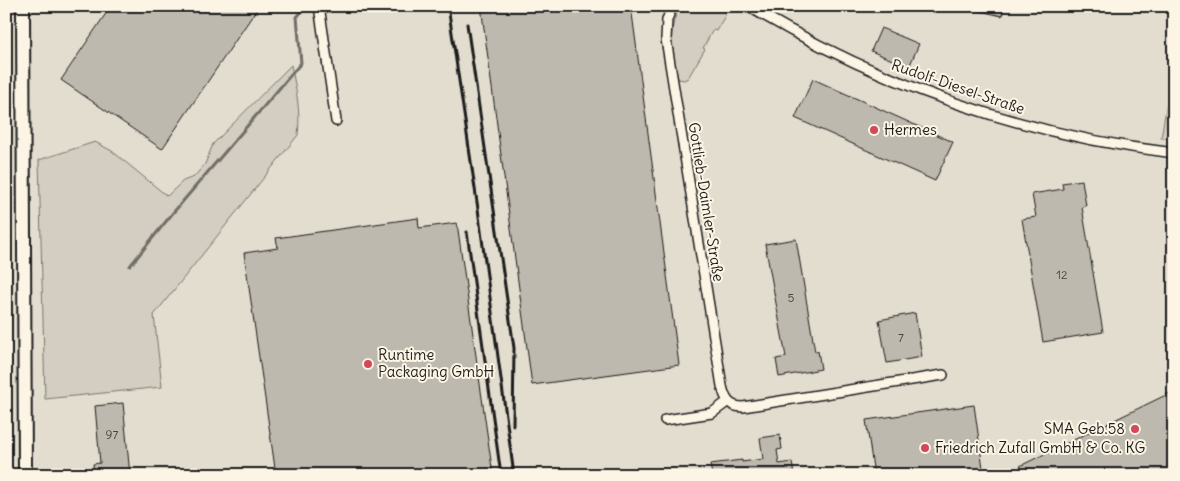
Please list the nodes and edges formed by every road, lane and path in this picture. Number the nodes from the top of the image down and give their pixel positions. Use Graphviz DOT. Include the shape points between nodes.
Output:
graph roads {
  1 [pos="23,6"];
  2 [pos="319,6"];
  3 [pos="672,6"];
  4 [pos="748,6"];
  5 [pos="336,121"];
  6 [pos="1174,153"];
  7 [pos="943,375"];
  8 [pos="727,402"];
  9 [pos="665,420"];
  10 [pos="25,475"];
  1 -- 10 [label="street"];
  2 -- 5 [label="street"];
  3 -- 8 [label="street, Gottlieb-Daimler-Straße" via="666,39"];
  4 -- 6 [label="street, Rudolf-Diesel-Straße" via="852,62 946,100 1007,120 1076,137"];
  7 -- 8 [label="street" via="743,408"];
  8 -- 9 [label="street" via="712,413"];
}
